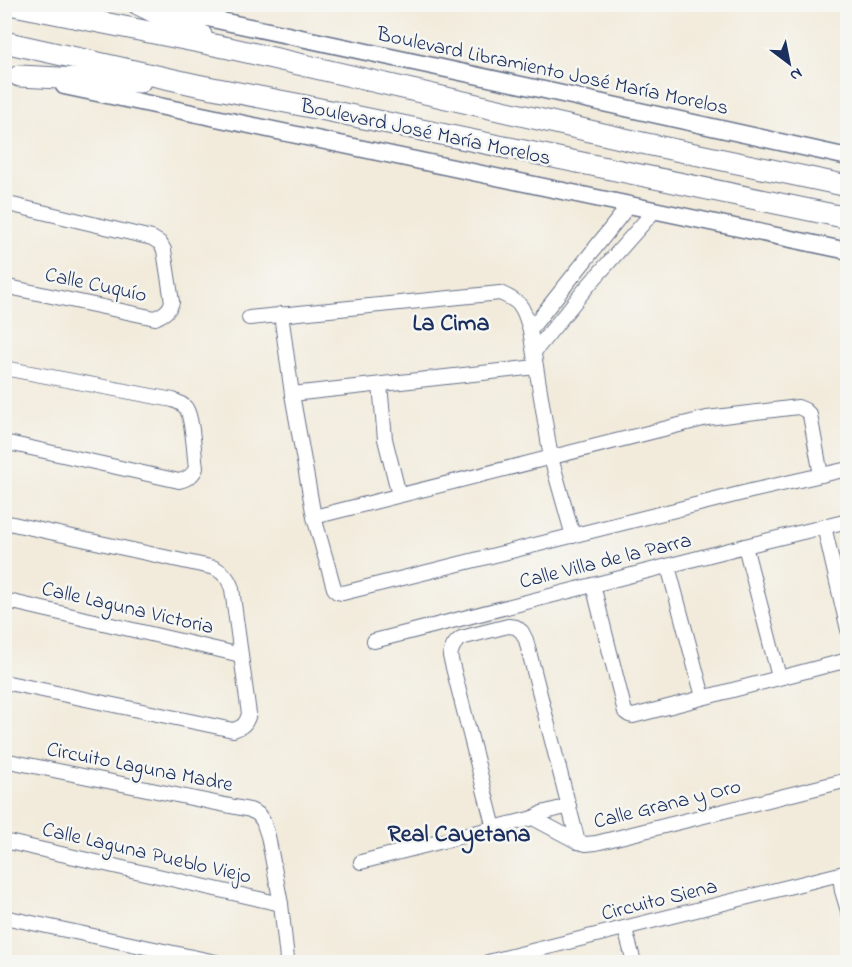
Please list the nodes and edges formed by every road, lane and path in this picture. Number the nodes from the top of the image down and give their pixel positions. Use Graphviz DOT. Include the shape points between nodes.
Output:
graph roads {
  1 [pos="9,4"];
  2 [pos="138,4"];
  3 [pos="143,4"];
  4 [pos="4,42"];
  5 [pos="229,48"];
  6 [pos="12,75"];
  7 [pos="197,85"];
  8 [pos="848,157"];
  9 [pos="848,186"];
  10 [pos="4,203"];
  11 [pos="630,204"];
  12 [pos="655,210"];
  13 [pos="848,218"];
  14 [pos="844,247"];
  15 [pos="585,260"];
  16 [pos="600,272"];
  17 [pos="4,286"];
  18 [pos="281,314"];
  19 [pos="249,318"];
  20 [pos="530,330"];
  21 [pos="534,352"];
  22 [pos="536,367"];
  23 [pos="4,368"];
  24 [pos="380,385"];
  25 [pos="292,394"];
  26 [pos="4,442"];
  27 [pos="550,458"];
  28 [pos="848,469"];
  29 [pos="822,475"];
  30 [pos="399,495"];
  31 [pos="314,517"];
  32 [pos="848,521"];
  33 [pos="4,522"];
  34 [pos="824,526"];
  35 [pos="573,536"];
  36 [pos="745,546"];
  37 [pos="668,566"];
  38 [pos="593,585"];
  39 [pos="4,600"];
  40 [pos="848,630"];
  41 [pos="374,641"];
  42 [pos="241,655"];
  43 [pos="848,660"];
  44 [pos="778,677"];
  45 [pos="4,682"];
  46 [pos="704,697"];
  47 [pos="4,760"];
  48 [pos="848,780"];
  49 [pos="568,806"];
  50 [pos="533,818"];
  51 [pos="494,828"];
  52 [pos="4,841"];
  53 [pos="578,842"];
  54 [pos="362,862"];
  55 [pos="845,874"];
  56 [pos="281,904"];
  57 [pos="848,911"];
  58 [pos="4,917"];
  59 [pos="625,929"];
  60 [pos="216,963"];
  61 [pos="286,963"];
  62 [pos="488,963"];
  63 [pos="634,963"];
  1 -- 5 [label="main road, Boulevard José María Morelos"];
  2 -- 5 [label="main road"];
  3 -- 8 [label="street, Boulevard Libramiento José María Morelos"];
  4 -- 7 [label="main road, Boulevard José María Morelos"];
  5 -- 9 [label="main road, Boulevard José María Morelos"];
  6 -- 7 [label="main road"];
  6 -- 11 [label="street"];
  7 -- 13 [label="main road, Boulevard José María Morelos"];
  10 -- 17 [label="street, Calle Cuquío" via="152,238 164,250 172,302 164,315 155,318"];
  11 -- 12 [label="street"];
  11 -- 15 [label="street"];
  12 -- 14 [label="street"];
  12 -- 16 [label="street"];
  15 -- 16 [label="street"];
  15 -- 20 [label="street"];
  16 -- 21 [label="street"];
  18 -- 19 [label="street"];
  18 -- 20 [label="street" via="500,293 524,309"];
  18 -- 25 [label="street"];
  20 -- 21 [label="street"];
  21 -- 22 [label="street"];
  22 -- 24 [label="street"];
  22 -- 27 [label="street"];
  23 -- 26 [label="street" via="181,404 190,417 196,468 179,482"];
  24 -- 25 [label="street"];
  24 -- 30 [label="street" via="385,439"];
  25 -- 31 [label="street"];
  27 -- 29 [label="street" via="706,418 798,407 810,415"];
  27 -- 30 [label="street"];
  27 -- 35 [label="street"];
  28 -- 29 [label="street"];
  29 -- 35 [label="street"];
  30 -- 31 [label="street"];
  31 -- 35 [label="street" via="334,588 343,593"];
  32 -- 34 [label="street, Calle Villa de la Parra"];
  33 -- 42 [label="street" via="215,568 230,581"];
  34 -- 36 [label="street, Calle Villa de la Parra"];
  34 -- 40 [label="street"];
  36 -- 37 [label="street, Calle Villa de la Parra"];
  36 -- 44 [label="street"];
  37 -- 38 [label="street, Calle Villa de la Parra"];
  37 -- 46 [label="street"];
  38 -- 41 [label="street, Calle Villa de la Parra"];
  38 -- 46 [label="street" via="625,712 633,716"];
  39 -- 42 [label="street, Calle Laguna Victoria"];
  42 -- 45 [label="street" via="249,714 246,723 233,730"];
  43 -- 44 [label="street"];
  44 -- 46 [label="street"];
  47 -- 56 [label="street, Circuito Laguna Madre" via="258,814 268,836"];
  48 -- 53 [label="street, Calle Grana y Oro" via="596,843"];
  49 -- 50 [label="street"];
  49 -- 51 [label="street" via="522,632 508,626 461,638 455,642 450,656"];
  49 -- 53 [label="street"];
  50 -- 51 [label="street"];
  50 -- 53 [label="street, Calle Grana y Oro"];
  51 -- 54 [label="street"];
  52 -- 56 [label="street, Calle Laguna Pueblo Viejo"];
  55 -- 57 [label="street, Circuito Siena" via="842,891"];
  55 -- 59 [label="street, Circuito Siena"];
  56 -- 61 [label="street"];
  58 -- 60 [label="street"];
  59 -- 62 [label="street, Circuito Siena"];
  59 -- 63 [label="street"];
}
